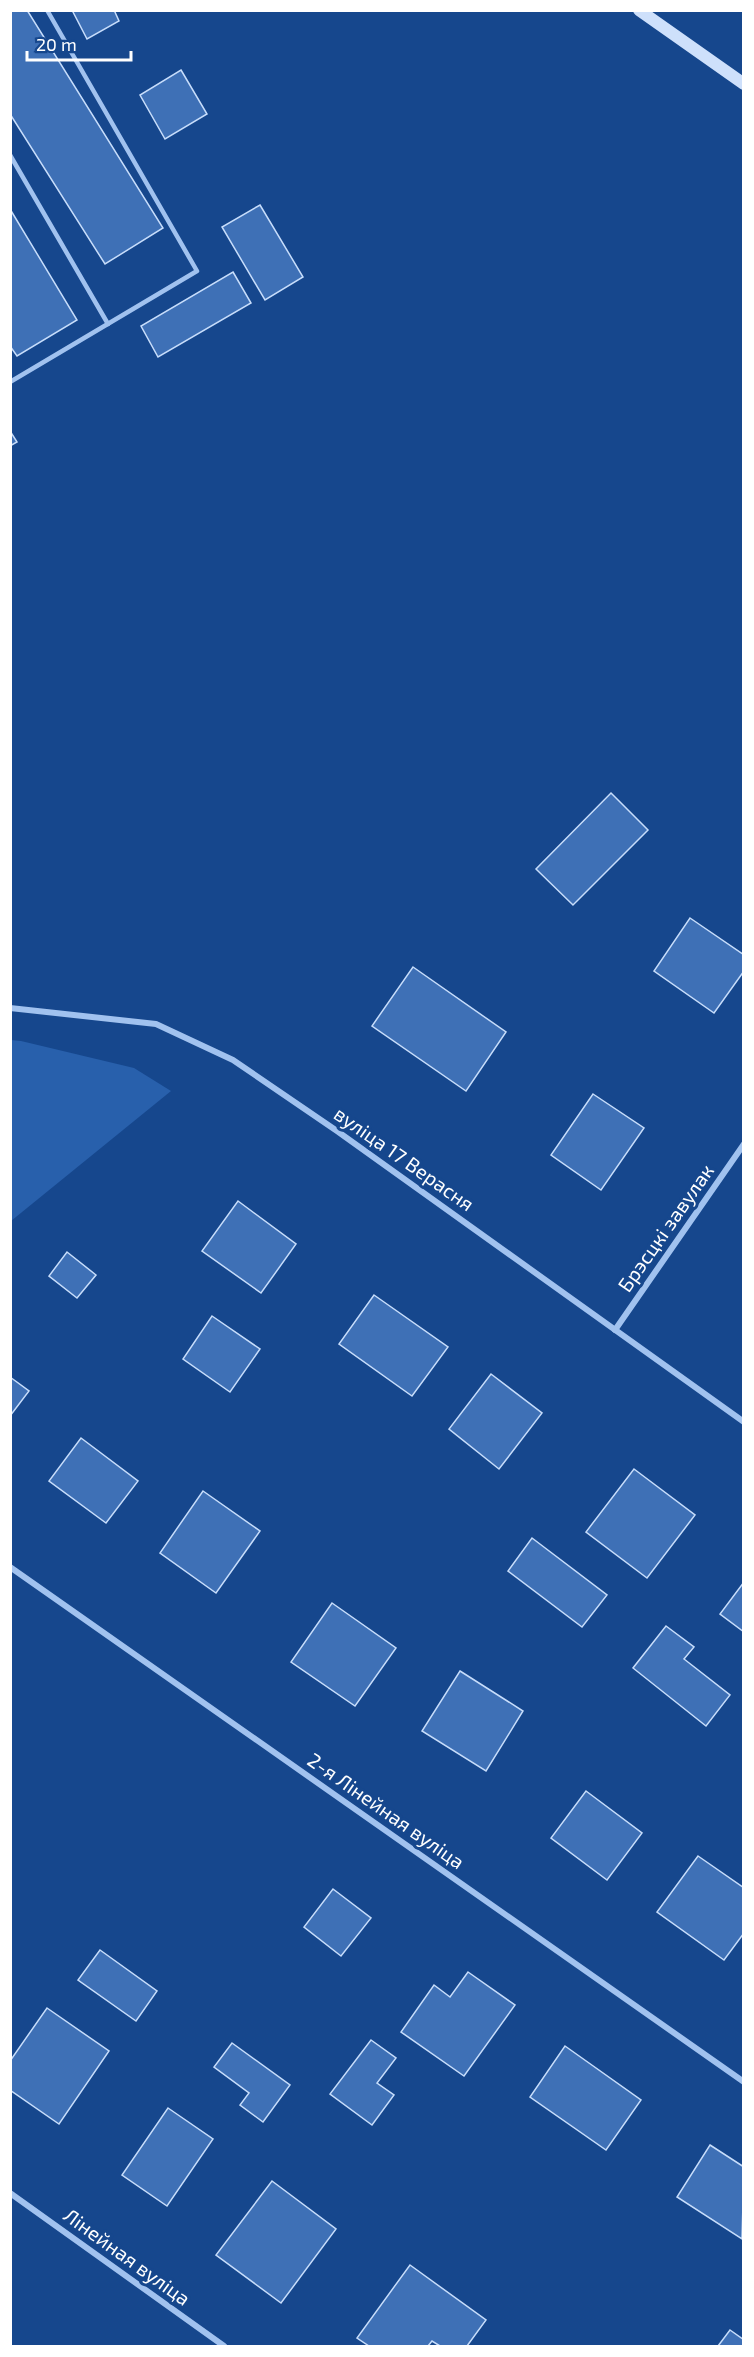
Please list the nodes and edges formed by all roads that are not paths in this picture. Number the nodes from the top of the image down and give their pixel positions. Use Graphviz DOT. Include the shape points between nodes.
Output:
graph roads {
  1 [pos="47,10"];
  2 [pos="639,10"];
  3 [pos="744,84"];
  4 [pos="10,155"];
  5 [pos="108,324"];
  6 [pos="12,379"];
  7 [pos="10,1008"];
  8 [pos="744,1144"];
  9 [pos="615,1330"];
  10 [pos="744,1422"];
  11 [pos="10,1567"];
  12 [pos="744,2082"];
  13 [pos="10,2193"];
  14 [pos="224,2346"];
  1 -- 5 [label="lane" via="197,271"];
  2 -- 3 [label="street"];
  4 -- 5 [label="lane"];
  5 -- 6 [label="lane"];
  7 -- 9 [label="street, вуліца 17 Верасня" via="156,1024 233,1060"];
  8 -- 9 [label="street, Брэсцкі завулак"];
  9 -- 10 [label="street, вуліца 17 Верасня"];
  11 -- 12 [label="street, 2-я Лінейная вуліца"];
  13 -- 14 [label="street, Лінейная вуліца"];
}
